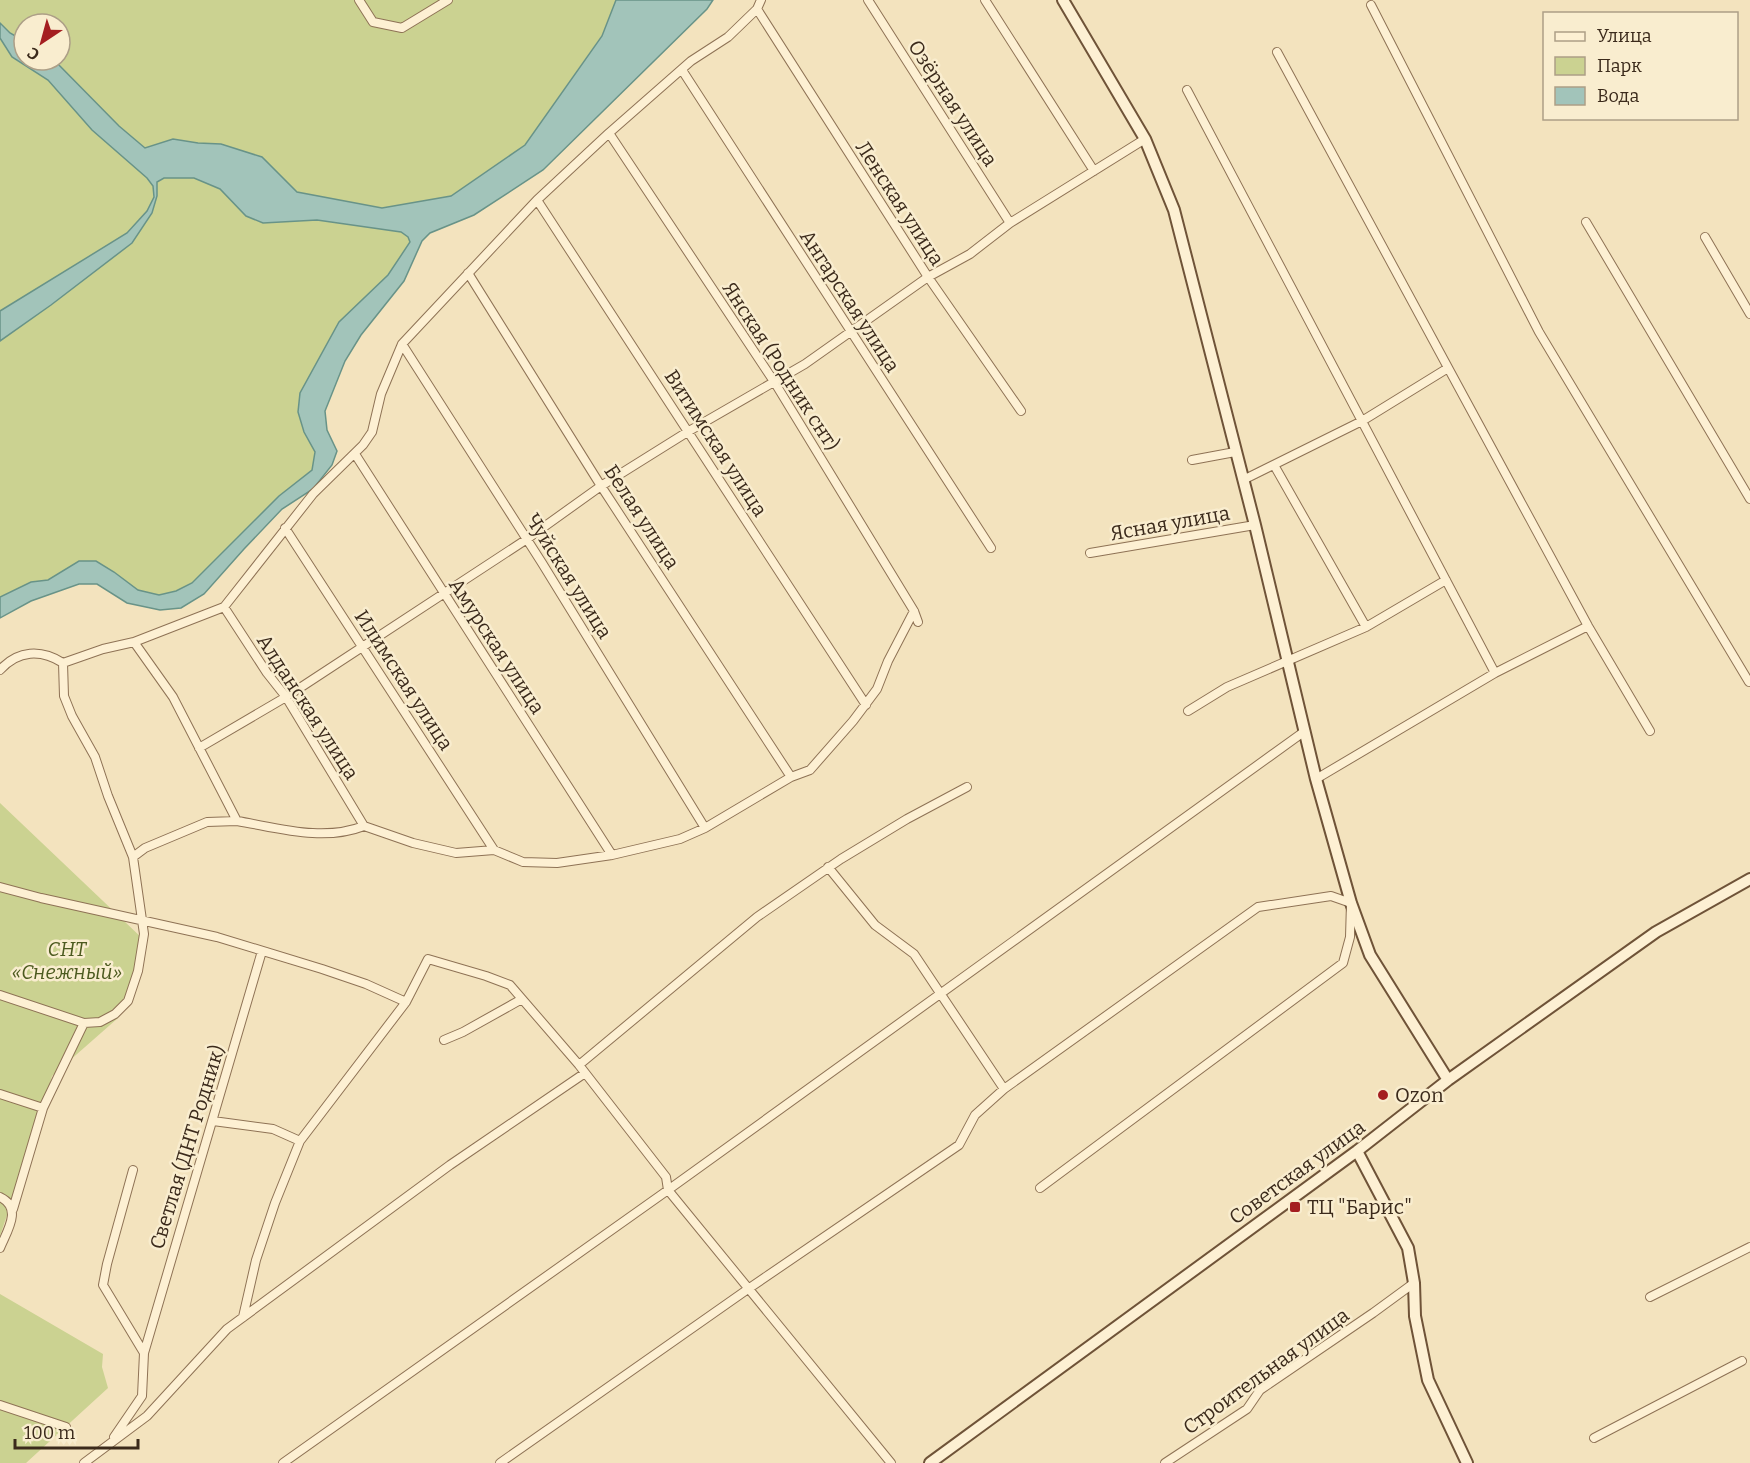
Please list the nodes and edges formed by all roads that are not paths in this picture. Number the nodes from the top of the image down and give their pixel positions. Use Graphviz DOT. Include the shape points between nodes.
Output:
graph roads {
  1 [pos="359,0"];
  2 [pos="448,0"];
  3 [pos="761,0"];
  4 [pos="868,0"];
  5 [pos="986,0"];
  6 [pos="1063,0"];
  7 [pos="436,3"];
  8 [pos="1371,5"];
  9 [pos="757,9"];
  10 [pos="1277,52"];
  11 [pos="682,70"];
  12 [pos="1187,90"];
  13 [pos="609,133"];
  14 [pos="1145,139"];
  15 [pos="1094,171"];
  16 [pos="537,200"];
  17 [pos="1586,222"];
  18 [pos="1010,223"];
  19 [pos="1705,237"];
  20 [pos="468,273"];
  21 [pos="928,277"];
  22 [pos="1750,314"];
  23 [pos="850,332"];
  24 [pos="402,344"];
  25 [pos="1448,368"];
  26 [pos="775,383"];
  27 [pos="1021,411"];
  28 [pos="1362,421"];
  29 [pos="689,431"];
  30 [pos="1235,452"];
  31 [pos="355,454"];
  32 [pos="1192,460"];
  33 [pos="1274,465"];
  34 [pos="1243,480"];
  35 [pos="601,486"];
  36 [pos="1750,499"];
  37 [pos="1255,525"];
  38 [pos="285,528"];
  39 [pos="527,539"];
  40 [pos="991,548"];
  41 [pos="1090,553"];
  42 [pos="1446,580"];
  43 [pos="443,593"];
  44 [pos="224,607"];
  45 [pos="914,611"];
  46 [pos="918,621"];
  47 [pos="1588,626"];
  48 [pos="1366,627"];
  49 [pos="134,642"];
  50 [pos="363,645"];
  51 [pos="1287,661"];
  52 [pos="63,663"];
  53 [pos="0,670"];
  54 [pos="1495,674"];
  55 [pos="1749,682"];
  56 [pos="286,697"];
  57 [pos="866,705"];
  58 [pos="1188,711"];
  59 [pos="1305,731"];
  60 [pos="1650,731"];
  61 [pos="199,748"];
  62 [pos="791,777"];
  63 [pos="1316,779"];
  64 [pos="967,787"];
  65 [pos="237,821"];
  66 [pos="364,826"];
  67 [pos="705,828"];
  68 [pos="494,850"];
  69 [pos="612,855"];
  70 [pos="133,857"];
  71 [pos="828,867"];
  72 [pos="1750,879"];
  73 [pos="0,887"];
  74 [pos="1352,903"];
  75 [pos="141,920"];
  76 [pos="262,951"];
  77 [pos="941,994"];
  78 [pos="0,995"];
  79 [pos="522,999"];
  80 [pos="406,1002"];
  81 [pos="84,1023"];
  82 [pos="444,1040"];
  83 [pos="579,1065"];
  84 [pos="585,1073"];
  85 [pos="1448,1080"];
  86 [pos="1004,1089"];
  87 [pos="0,1094"];
  88 [pos="43,1108"];
  89 [pos="213,1121"];
  90 [pos="300,1141"];
  91 [pos="1357,1150"];
  92 [pos="133,1170"];
  93 [pos="1040,1188"];
  94 [pos="668,1190"];
  95 [pos="0,1197"];
  96 [pos="13,1209"];
  97 [pos="1750,1247"];
  98 [pos="0,1248"];
  99 [pos="1414,1283"];
  100 [pos="748,1289"];
  101 [pos="1650,1297"];
  102 [pos="243,1317"];
  103 [pos="144,1353"];
  104 [pos="1742,1361"];
  105 [pos="0,1405"];
  106 [pos="66,1426"];
  107 [pos="1594,1438"];
  108 [pos="112,1441"];
  109 [pos="1169,1462"];
  110 [pos="84,1463"];
  111 [pos="283,1463"];
  112 [pos="500,1463"];
  113 [pos="891,1463"];
  114 [pos="930,1463"];
  115 [pos="1467,1463"];
  1 -- 7 [label="street" via="373,22 402,28"];
  2 -- 7 [label="street"];
  3 -- 9 [label="street"];
  4 -- 18 [label="street, Озёрная улица"];
  5 -- 15 [label="street"];
  6 -- 14 [label="main road"];
  8 -- 55 [label="street" via="1539,332"];
  9 -- 11 [label="street" via="728,37"];
  9 -- 21 [label="street, Ленская улица"];
  10 -- 25 [label="street"];
  11 -- 13 [label="street"];
  11 -- 23 [label="street, Ангарская улица"];
  12 -- 28 [label="street"];
  13 -- 16 [label="street"];
  13 -- 26 [label="street, Янская (Родник снт)"];
  14 -- 15 [label="street"];
  14 -- 30 [label="main road" via="1174,210"];
  15 -- 18 [label="street"];
  16 -- 20 [label="street"];
  16 -- 29 [label="street, Витимская улица"];
  17 -- 36 [label="street"];
  18 -- 21 [label="street" via="970,254"];
  19 -- 22 [label="street"];
  20 -- 24 [label="street"];
  20 -- 35 [label="street, Белая улица"];
  21 -- 23 [label="street"];
  21 -- 27 [label="street, Ленская улица"];
  23 -- 26 [label="street"];
  23 -- 40 [label="street, Ангарская улица"];
  24 -- 31 [label="street" via="381,394 372,432"];
  24 -- 39 [label="street, Чуйская улица"];
  25 -- 28 [label="street"];
  25 -- 47 [label="street"];
  26 -- 29 [label="street"];
  26 -- 45 [label="street, Янская (Родник снт)"];
  28 -- 33 [label="street"];
  28 -- 42 [label="street"];
  29 -- 35 [label="street"];
  29 -- 57 [label="street, Витимская улица"];
  30 -- 32 [label="street"];
  30 -- 34 [label="main road"];
  31 -- 38 [label="street" via="313,494"];
  31 -- 43 [label="street, Амурская улица"];
  33 -- 34 [label="street"];
  33 -- 48 [label="street"];
  34 -- 37 [label="main road"];
  35 -- 39 [label="street"];
  35 -- 62 [label="street, Белая улица"];
  37 -- 41 [label="street, Ясная улица"];
  37 -- 51 [label="main road"];
  38 -- 44 [label="street"];
  38 -- 50 [label="street, Илимская улица"];
  39 -- 43 [label="street"];
  39 -- 67 [label="street, Чуйская улица"];
  42 -- 48 [label="street"];
  42 -- 54 [label="street"];
  43 -- 50 [label="street"];
  43 -- 69 [label="street, Амурская улица"];
  44 -- 49 [label="street"];
  44 -- 56 [label="street, Алданская улица"];
  45 -- 46 [label="street, Янская (Родник снт)"];
  45 -- 57 [label="street"];
  47 -- 54 [label="street"];
  47 -- 60 [label="street"];
  48 -- 51 [label="street"];
  49 -- 52 [label="street"];
  49 -- 61 [label="street" via="173,697"];
  50 -- 56 [label="street"];
  50 -- 68 [label="street, Илимская улица"];
  51 -- 58 [label="street" via="1227,687"];
  51 -- 59 [label="main road"];
  52 -- 53 [label="street" via="39,652 6,663"];
  52 -- 70 [label="street" via="64,696 95,757"];
  54 -- 63 [label="street"];
  56 -- 61 [label="street"];
  56 -- 66 [label="street, Алданская улица"];
  57 -- 62 [label="street" via="810,770"];
  59 -- 63 [label="main road"];
  59 -- 77 [label="street"];
  61 -- 65 [label="street"];
  62 -- 67 [label="street"];
  63 -- 74 [label="main road"];
  64 -- 71 [label="street"];
  65 -- 66 [label="street" via="315,835 348,832"];
  65 -- 70 [label="street" via="207,822 145,848"];
  66 -- 68 [label="street" via="456,853"];
  67 -- 69 [label="street" via="680,839"];
  68 -- 69 [label="street" via="523,862 557,863"];
  70 -- 75 [label="street"];
  71 -- 77 [label="street" via="875,925 914,954"];
  71 -- 83 [label="street" via="756,917"];
  72 -- 85 [label="main road, Советская улица" via="1656,932"];
  73 -- 75 [label="street"];
  74 -- 85 [label="main road" via="1370,955"];
  74 -- 86 [label="street" via="1331,896 1258,908"];
  74 -- 93 [label="street" via="1350,937 1343,963"];
  75 -- 76 [label="street"];
  75 -- 81 [label="street" via="144,934 128,1001 116,1014 100,1022"];
  76 -- 80 [label="street" via="355,980"];
  76 -- 89 [label="street, Светлая (ДНТ Родник)"];
  77 -- 86 [label="street"];
  77 -- 94 [label="street"];
  78 -- 81 [label="street"];
  79 -- 80 [label="street" via="510,985 428,959"];
  79 -- 82 [label="street"];
  79 -- 83 [label="street"];
  80 -- 90 [label="street"];
  81 -- 88 [label="street"];
  83 -- 84 [label="street"];
  84 -- 94 [label="street" via="666,1177"];
  84 -- 102 [label="street" via="450,1165"];
  85 -- 91 [label="main road, Советская улица"];
  86 -- 100 [label="street" via="975,1114 958,1145"];
  87 -- 88 [label="street"];
  88 -- 96 [label="street"];
  89 -- 90 [label="street" via="273,1129"];
  89 -- 103 [label="street, Светлая (ДНТ Родник)"];
  90 -- 102 [label="street" via="256,1260"];
  91 -- 99 [label="main road" via="1408,1248"];
  91 -- 114 [label="main road, Советская улица"];
  92 -- 103 [label="street" via="103,1285"];
  94 -- 100 [label="street"];
  94 -- 111 [label="street"];
  95 -- 96 [label="street"];
  96 -- 98 [label="street"];
  97 -- 101 [label="street"];
  99 -- 109 [label="street, Строительная улица" via="1260,1390 1247,1409"];
  99 -- 115 [label="main road" via="1415,1316 1428,1380"];
  100 -- 112 [label="street"];
  100 -- 113 [label="street"];
  102 -- 108 [label="street" via="226,1329 147,1416"];
  103 -- 108 [label="street, Светлая (ДНТ Родник)" via="142,1396"];
  104 -- 107 [label="street"];
  105 -- 106 [label="street"];
  108 -- 110 [label="street"];
}
